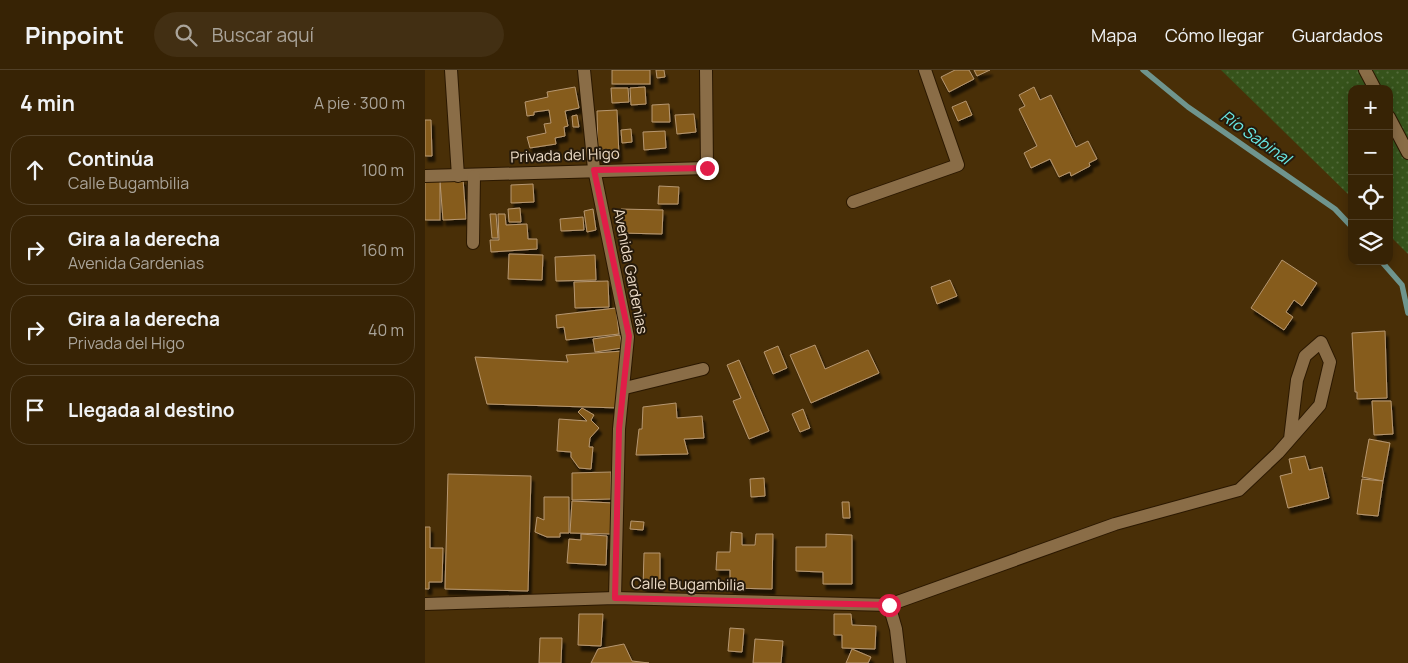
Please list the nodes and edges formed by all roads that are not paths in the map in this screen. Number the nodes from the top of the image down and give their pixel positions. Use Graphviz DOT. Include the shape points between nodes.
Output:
graph roads {
  1 [pos="451,70"];
  2 [pos="584,70"];
  3 [pos="706,70"];
  4 [pos="925,70"];
  5 [pos="1365,70"];
  6 [pos="1373,85"];
  7 [pos="1393,125"];
  8 [pos="1408,153"];
  9 [pos="594,170"];
  10 [pos="425,176"];
  11 [pos="458,176"];
  12 [pos="474,176"];
  13 [pos="853,202"];
  14 [pos="473,243"];
  15 [pos="703,369"];
  16 [pos="625,388"];
  17 [pos="1290,439"];
  18 [pos="615,598"];
  19 [pos="425,604"];
  20 [pos="889,605"];
  21 [pos="900,663"];
  1 -- 11 [label="street"];
  2 -- 9 [label="street, Avenida Gardenias"];
  3 -- 9 [label="street, Privada del Higo" via="707,168"];
  4 -- 13 [label="street" via="957,165"];
  5 -- 6 [label="street"];
  7 -- 8 [label="street"];
  9 -- 12 [label="street, Privada del Higo"];
  9 -- 16 [label="street, Avenida Gardenias" via="629,336"];
  10 -- 11 [label="street, Privada del Higo"];
  11 -- 12 [label="street, Privada del Higo"];
  12 -- 14 [label="street"];
  15 -- 16 [label="street"];
  16 -- 18 [label="street, Avenida Gardenias" via="619,429"];
  17 -- 17 [label="street" via="1320,405 1330,362 1321,342 1305,356 1297,380"];
  17 -- 20 [label="street" via="1239,490 1115,524"];
  18 -- 19 [label="street, Calle Bugambilia"];
  18 -- 20 [label="street, Calle Bugambilia"];
  20 -- 21 [label="street"];
}
